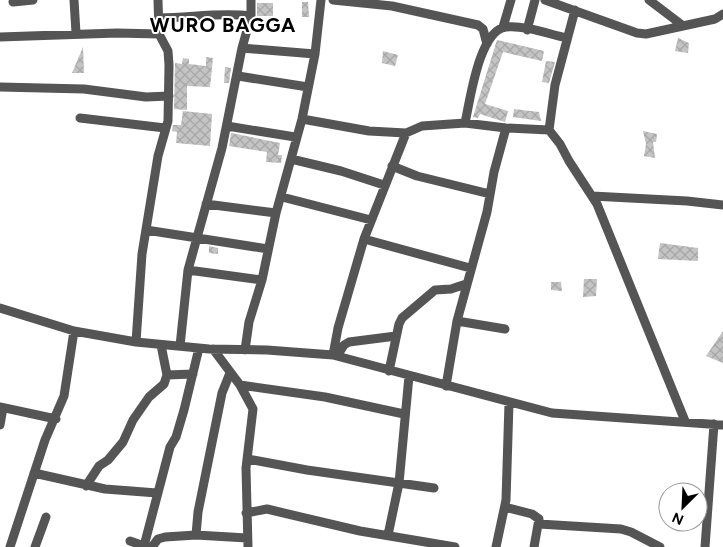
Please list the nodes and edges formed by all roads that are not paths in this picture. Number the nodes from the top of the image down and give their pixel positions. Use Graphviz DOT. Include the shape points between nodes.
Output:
graph roads {
  1 [pos="33,0"];
  2 [pos="74,0"];
  3 [pos="158,0"];
  4 [pos="251,0"];
  5 [pos="321,0"];
  6 [pos="333,0"];
  7 [pos="511,0"];
  8 [pos="535,0"];
  9 [pos="545,0"];
  10 [pos="649,0"];
  11 [pos="13,2"];
  12 [pos="575,10"];
  13 [pos="723,14"];
  14 [pos="251,16"];
  15 [pos="159,18"];
  16 [pos="682,25"];
  17 [pos="503,28"];
  18 [pos="528,30"];
  19 [pos="76,33"];
  20 [pos="159,34"];
  21 [pos="0,37"];
  22 [pos="567,38"];
  23 [pos="487,44"];
  24 [pos="242,48"];
  25 [pos="315,54"];
  26 [pos="238,76"];
  27 [pos="0,87"];
  28 [pos="308,87"];
  29 [pos="169,96"];
  30 [pos="80,118"];
  31 [pos="302,120"];
  32 [pos="465,123"];
  33 [pos="227,126"];
  34 [pos="165,128"];
  35 [pos="506,128"];
  36 [pos="548,130"];
  37 [pos="406,133"];
  38 [pos="296,138"];
  39 [pos="291,159"];
  40 [pos="392,166"];
  41 [pos="384,184"];
  42 [pos="490,194"];
  43 [pos="592,196"];
  44 [pos="282,197"];
  45 [pos="206,204"];
  46 [pos="723,205"];
  47 [pos="276,214"];
  48 [pos="371,220"];
  49 [pos="146,230"];
  50 [pos="196,236"];
  51 [pos="364,239"];
  52 [pos="268,249"];
  53 [pos="470,268"];
  54 [pos="188,270"];
  55 [pos="262,280"];
  56 [pos="466,284"];
  57 [pos="0,308"];
  58 [pos="457,321"];
  59 [pos="505,329"];
  60 [pos="74,331"];
  61 [pos="337,334"];
  62 [pos="396,336"];
  63 [pos="136,342"];
  64 [pos="161,345"];
  65 [pos="344,345"];
  66 [pos="180,346"];
  67 [pos="199,348"];
  68 [pos="213,349"];
  69 [pos="245,350"];
  70 [pos="335,356"];
  71 [pos="389,370"];
  72 [pos="230,373"];
  73 [pos="193,374"];
  74 [pos="167,375"];
  75 [pos="409,376"];
  76 [pos="240,385"];
  77 [pos="446,386"];
  78 [pos="510,403"];
  79 [pos="2,407"];
  80 [pos="404,414"];
  81 [pos="56,419"];
  82 [pos="685,421"];
  83 [pos="718,424"];
  84 [pos="0,425"];
  85 [pos="248,459"];
  86 [pos="34,473"];
  87 [pos="398,483"];
  88 [pos="86,486"];
  89 [pos="434,488"];
  90 [pos="157,493"];
  91 [pos="505,507"];
  92 [pos="246,513"];
  93 [pos="46,517"];
  94 [pos="539,524"];
  95 [pos="196,535"];
  96 [pos="388,535"];
  97 [pos="130,541"];
  98 [pos="247,543"];
  99 [pos="426,544"];
  100 [pos="10,547"];
  101 [pos="35,547"];
  102 [pos="148,547"];
  103 [pos="455,547"];
  104 [pos="496,547"];
  105 [pos="534,547"];
  106 [pos="660,547"];
  107 [pos="705,547"];
  1 -- 11 [label="street"];
  2 -- 19 [label="street"];
  3 -- 15 [label="street"];
  4 -- 14 [label="street"];
  5 -- 25 [label="street"];
  6 -- 23 [label="street" via="392,6 478,25 483,29"];
  7 -- 17 [label="street"];
  8 -- 18 [label="street"];
  9 -- 12 [label="street"];
  10 -- 16 [label="street"];
  12 -- 16 [label="street" via="637,34"];
  12 -- 22 [label="street"];
  13 -- 16 [label="street" via="715,19"];
  14 -- 15 [label="street" via="218,14"];
  14 -- 24 [label="street"];
  15 -- 20 [label="street"];
  17 -- 18 [label="street"];
  17 -- 23 [label="street" via="494,33"];
  18 -- 22 [label="street"];
  19 -- 20 [label="street"];
  19 -- 21 [label="street"];
  20 -- 29 [label="street" via="168,51"];
  22 -- 36 [label="street"];
  23 -- 32 [label="street" via="476,71"];
  24 -- 25 [label="street"];
  24 -- 26 [label="street"];
  25 -- 28 [label="street"];
  26 -- 28 [label="street"];
  26 -- 33 [label="street"];
  27 -- 29 [label="street"];
  28 -- 31 [label="street"];
  29 -- 34 [label="street"];
  30 -- 34 [label="street"];
  31 -- 37 [label="street" via="369,131"];
  31 -- 38 [label="street"];
  32 -- 35 [label="street"];
  32 -- 37 [label="street" via="422,126"];
  33 -- 38 [label="street"];
  33 -- 45 [label="street"];
  34 -- 49 [label="street"];
  35 -- 36 [label="street"];
  35 -- 42 [label="street"];
  36 -- 43 [label="street"];
  37 -- 40 [label="street"];
  38 -- 39 [label="street"];
  39 -- 41 [label="street"];
  39 -- 44 [label="street"];
  40 -- 41 [label="street"];
  40 -- 42 [label="street" via="417,176"];
  41 -- 48 [label="street"];
  42 -- 53 [label="street"];
  43 -- 46 [label="street"];
  43 -- 82 [label="street"];
  44 -- 47 [label="street"];
  44 -- 48 [label="street"];
  45 -- 47 [label="street"];
  45 -- 50 [label="street"];
  47 -- 52 [label="street"];
  48 -- 51 [label="street"];
  49 -- 50 [label="street"];
  49 -- 63 [label="street" via="140,269"];
  50 -- 52 [label="street"];
  50 -- 54 [label="street"];
  51 -- 53 [label="street"];
  51 -- 61 [label="street"];
  52 -- 55 [label="street"];
  53 -- 56 [label="street"];
  54 -- 55 [label="street"];
  54 -- 66 [label="street"];
  55 -- 69 [label="street" via="251,314"];
  56 -- 58 [label="street"];
  56 -- 62 [label="street" via="429,293 400,320"];
  57 -- 60 [label="street"];
  58 -- 59 [label="street"];
  58 -- 77 [label="street"];
  60 -- 63 [label="street"];
  60 -- 81 [label="street" via="64,396"];
  61 -- 65 [label="street"];
  61 -- 70 [label="street"];
  62 -- 65 [label="street"];
  62 -- 71 [label="street"];
  63 -- 64 [label="street"];
  64 -- 66 [label="street"];
  64 -- 74 [label="street"];
  65 -- 70 [label="street"];
  66 -- 67 [label="street"];
  67 -- 68 [label="street"];
  67 -- 73 [label="street"];
  68 -- 69 [label="street"];
  68 -- 72 [label="street"];
  69 -- 70 [label="street"];
  70 -- 71 [label="street"];
  71 -- 75 [label="street"];
  72 -- 76 [label="street"];
  72 -- 95 [label="street" via="222,393"];
  73 -- 74 [label="street"];
  73 -- 90 [label="street"];
  74 -- 88 [label="street" via="162,388 149,397 133,420 124,442 99,466"];
  75 -- 77 [label="street"];
  75 -- 80 [label="street"];
  76 -- 80 [label="street" via="324,397"];
  76 -- 85 [label="street" via="253,409"];
  77 -- 78 [label="street"];
  78 -- 82 [label="street" via="552,413"];
  78 -- 91 [label="street"];
  79 -- 81 [label="street"];
  79 -- 84 [label="street"];
  80 -- 87 [label="street"];
  81 -- 86 [label="street"];
  82 -- 83 [label="street"];
  83 -- 107 [label="street"];
  85 -- 87 [label="street"];
  85 -- 92 [label="street"];
  86 -- 88 [label="street"];
  86 -- 100 [label="street"];
  87 -- 89 [label="street"];
  87 -- 96 [label="street"];
  88 -- 90 [label="street"];
  90 -- 102 [label="street"];
  91 -- 94 [label="street" via="536,516"];
  91 -- 104 [label="street"];
  92 -- 96 [label="street" via="267,509"];
  92 -- 98 [label="street"];
  93 -- 101 [label="street"];
  94 -- 105 [label="street"];
  94 -- 106 [label="street" via="621,529"];
  95 -- 98 [label="street"];
  95 -- 102 [label="street" via="161,537"];
  96 -- 99 [label="street"];
  97 -- 102 [label="street"];
  99 -- 103 [label="street"];
}
